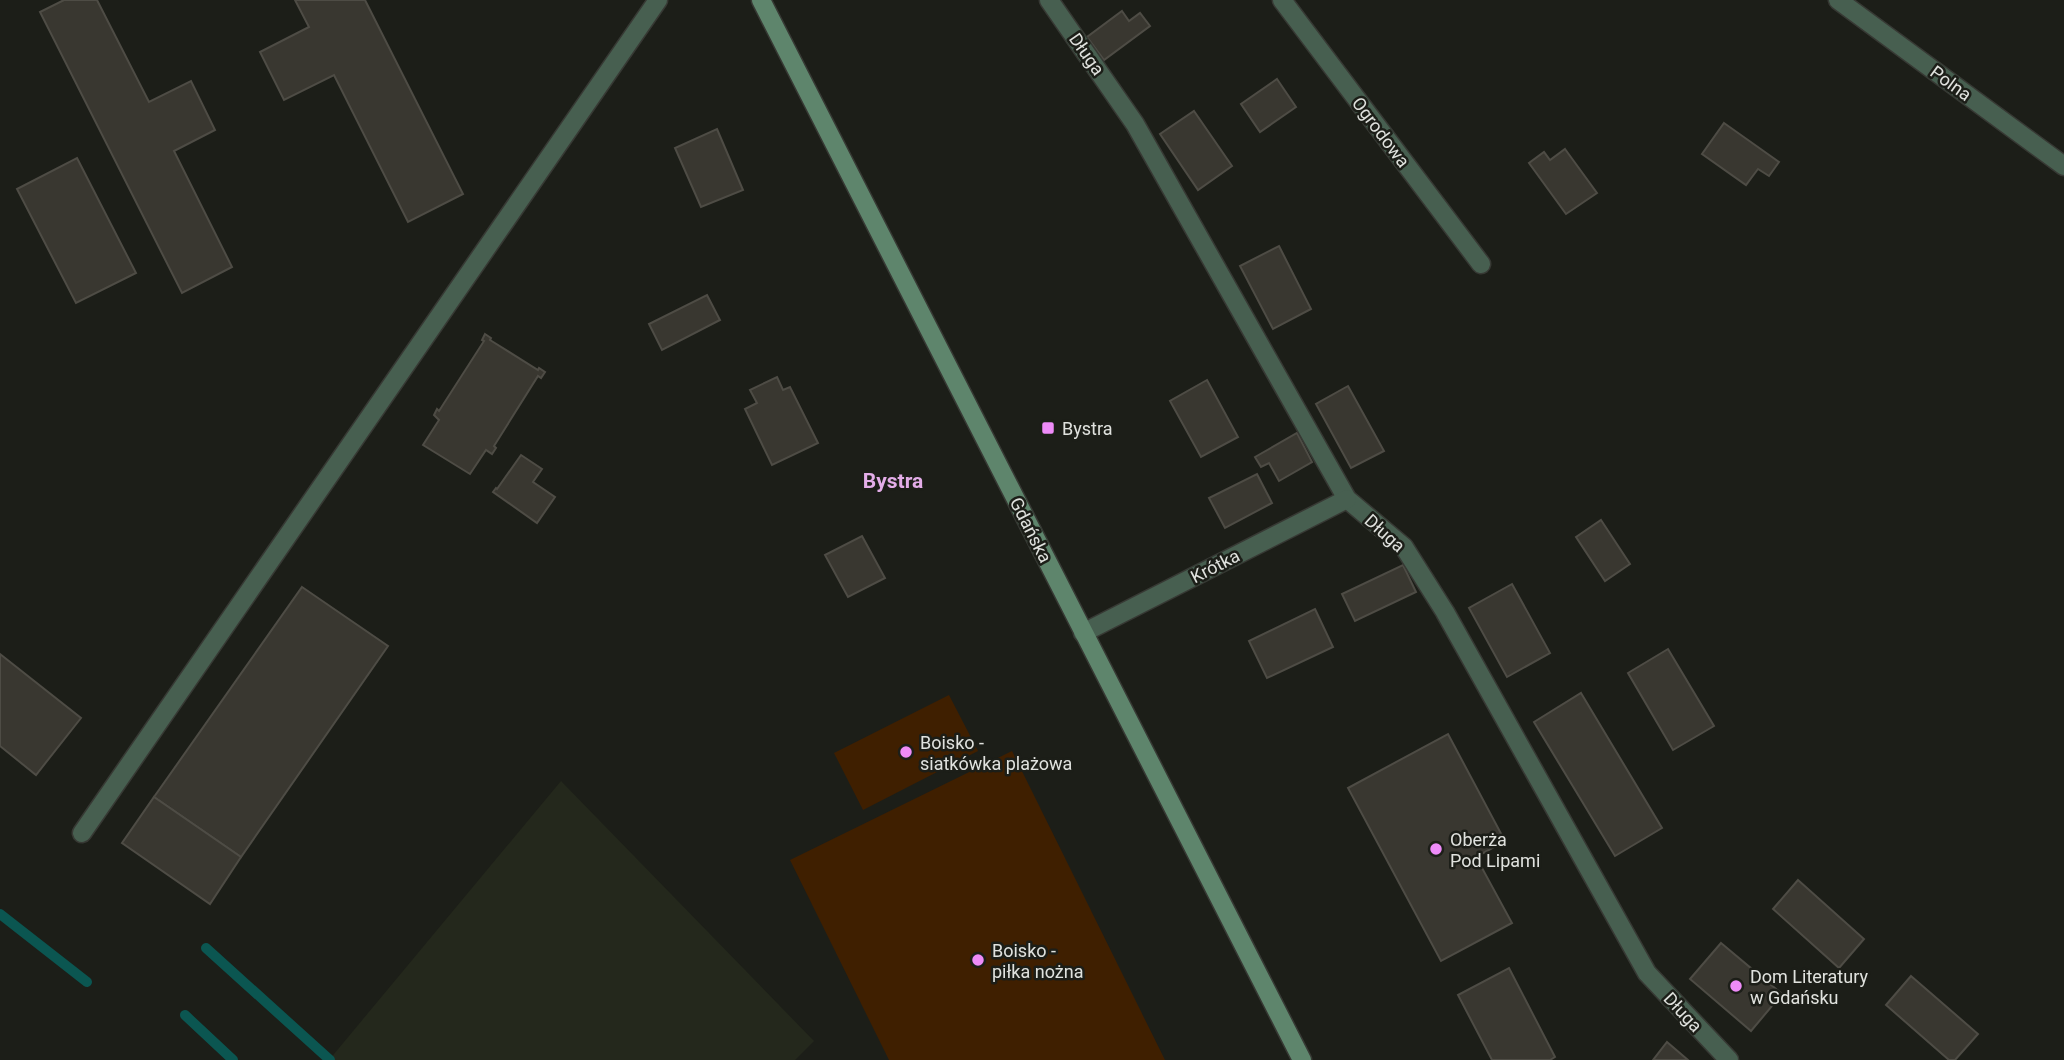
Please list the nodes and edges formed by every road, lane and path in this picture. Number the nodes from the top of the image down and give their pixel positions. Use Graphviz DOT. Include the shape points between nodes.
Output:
graph roads {
  1 [pos="658,0"];
  2 [pos="761,0"];
  3 [pos="1049,0"];
  4 [pos="1282,0"];
  5 [pos="1838,0"];
  6 [pos="2064,166"];
  7 [pos="1481,264"];
  8 [pos="1347,499"];
  9 [pos="1083,633"];
  10 [pos="82,833"];
  11 [pos="1302,1060"];
  12 [pos="1728,1060"];
  1 -- 10 [label="street"];
  2 -- 9 [label="street, Gdańska"];
  3 -- 8 [label="street, Długa" via="1135,124"];
  4 -- 7 [label="street, Ogrodowa"];
  5 -- 6 [label="street, Polna"];
  8 -- 9 [label="street, Krótka"];
  8 -- 12 [label="street, Długa" via="1404,547 1647,973"];
  9 -- 11 [label="street, Gdańska"];
}
